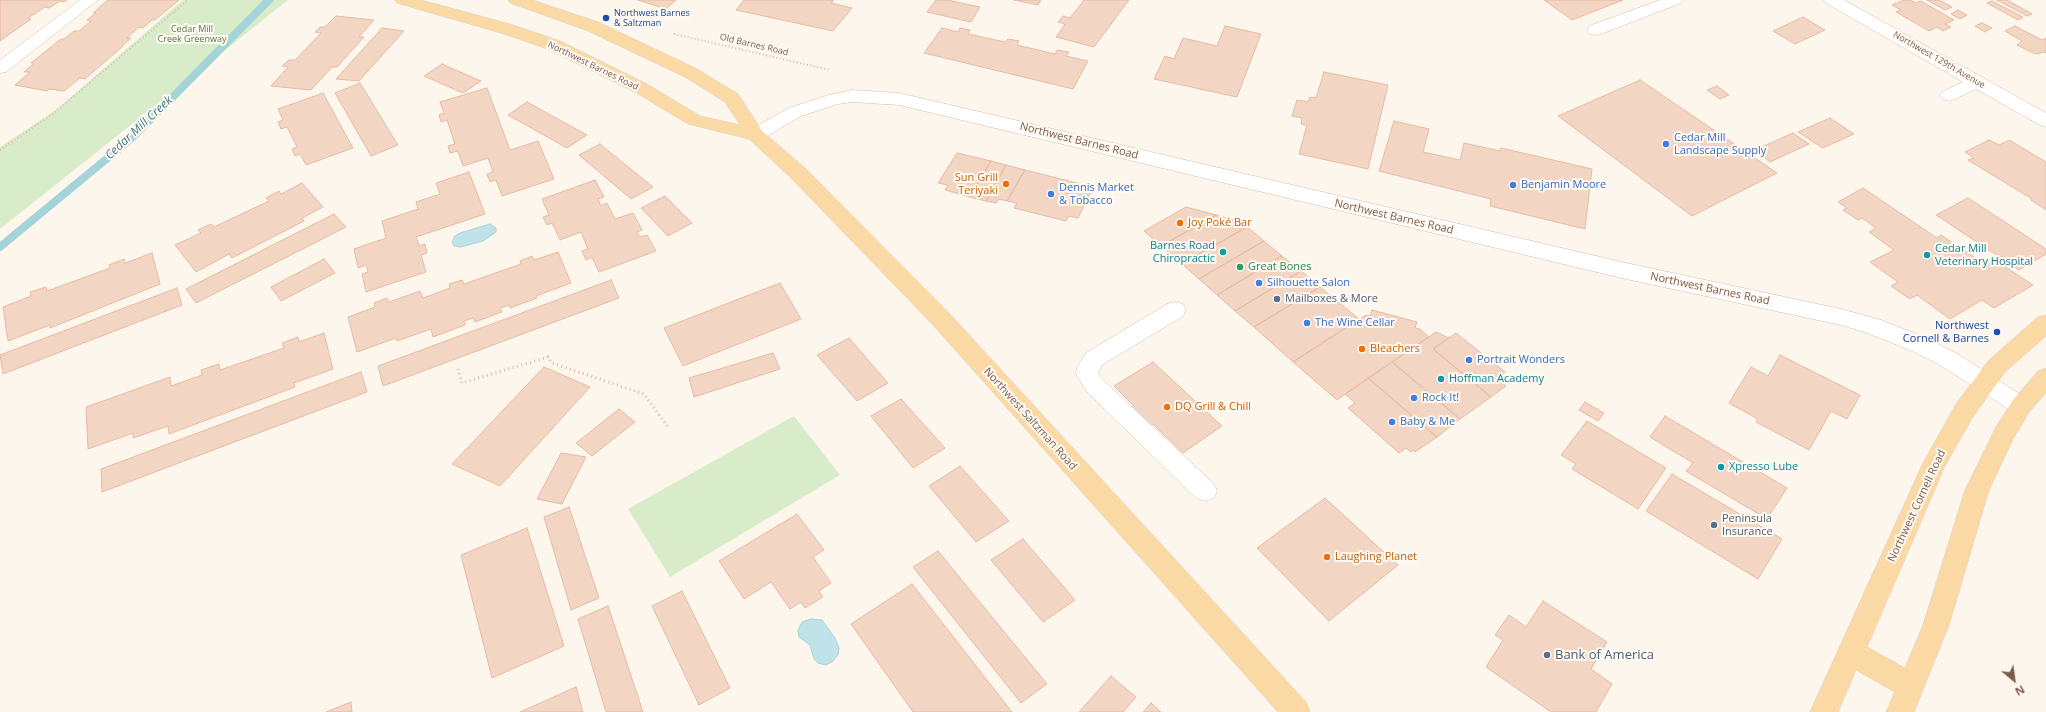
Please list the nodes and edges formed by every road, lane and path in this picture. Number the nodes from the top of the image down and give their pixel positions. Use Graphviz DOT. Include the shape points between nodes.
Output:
graph roads {
  1 [pos="90,0"];
  2 [pos="188,0"];
  3 [pos="403,0"];
  4 [pos="516,0"];
  5 [pos="1675,0"];
  6 [pos="1832,0"];
  7 [pos="1595,30"];
  8 [pos="674,34"];
  9 [pos="0,68"];
  10 [pos="830,70"];
  11 [pos="1977,82"];
  12 [pos="1949,95"];
  13 [pos="2046,121"];
  14 [pos="755,135"];
  15 [pos="0,150"];
  16 [pos="1175,310"];
  17 [pos="2046,323"];
  18 [pos="458,369"];
  19 [pos="2046,377"];
  20 [pos="1984,381"];
  21 [pos="2022,406"];
  22 [pos="668,427"];
  23 [pos="1205,491"];
  24 [pos="1851,652"];
  25 [pos="1910,686"];
  26 [pos="1296,712"];
  27 [pos="1824,712"];
  28 [pos="1900,712"];
  1 -- 9 [label="street"];
  2 -- 15 [label="path" via="50,116"];
  3 -- 14 [label="main road, Northwest Barnes Road" via="554,45 641,88 694,120"];
  4 -- 14 [label="main road" via="592,26 691,73 732,98"];
  5 -- 7 [label="street"];
  6 -- 11 [label="street, Northwest 129th Avenue"];
  8 -- 10 [label="path, Old Barnes Road"];
  11 -- 12 [label="street"];
  11 -- 13 [label="street, Northwest 129th Avenue"];
  14 -- 20 [label="street, Northwest Barnes Road" via="795,112 836,98 852,96 899,99 1626,272 1841,317 1918,344"];
  14 -- 26 [label="main road, Northwest Saltzman Road" via="798,173 941,319"];
  16 -- 23 [label="street" via="1094,359 1088,367 1087,374 1095,386"];
  17 -- 20 [label="main road, Northwest Cornell Road" via="2012,352"];
  18 -- 22 [label="path" via="462,383 548,357 552,363 644,394"];
  19 -- 21 [label="main road"];
  20 -- 21 [label="street, Northwest Barnes Road"];
  20 -- 24 [label="main road, Northwest Cornell Road" via="1935,463"];
  21 -- 25 [label="main road" via="1997,447 1977,490 1936,625"];
  24 -- 25 [label="main road"];
  24 -- 27 [label="main road, Northwest Cornell Road"];
  25 -- 28 [label="main road"];
}
